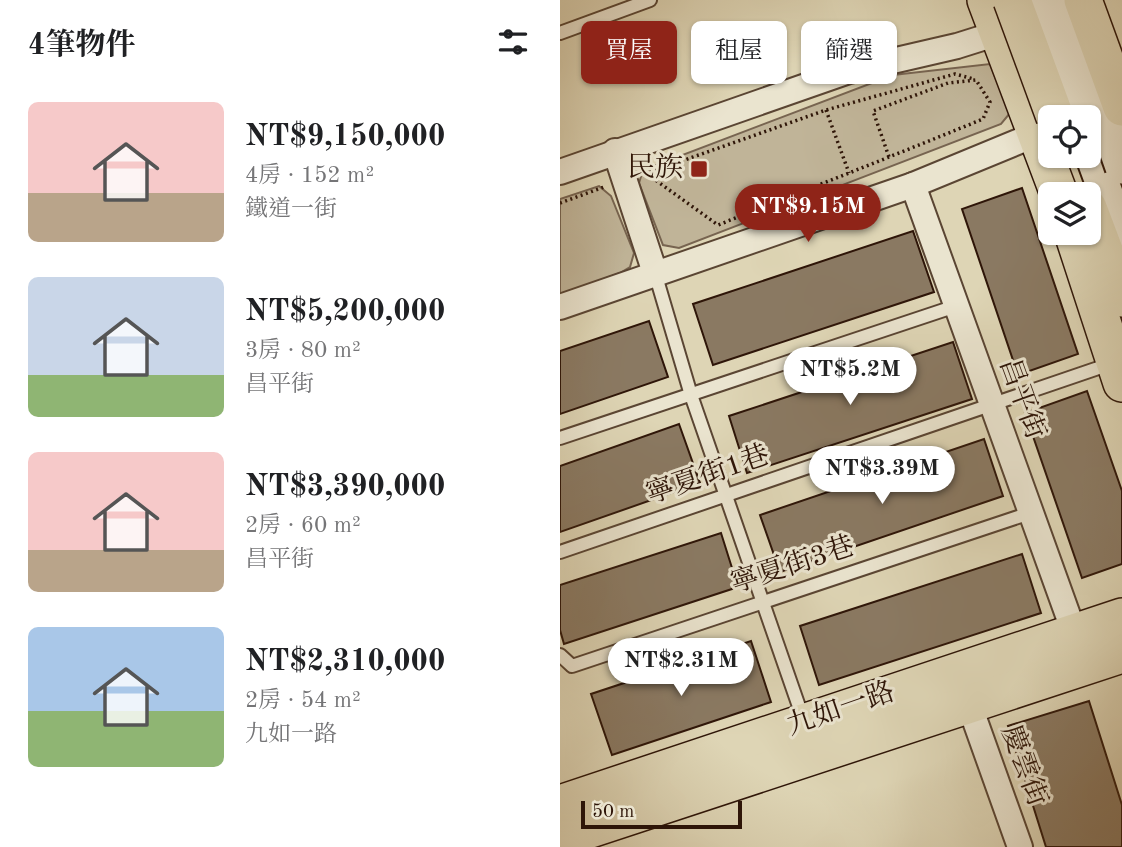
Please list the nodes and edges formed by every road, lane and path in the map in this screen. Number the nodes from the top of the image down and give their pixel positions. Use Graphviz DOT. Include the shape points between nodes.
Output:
graph roads {
  1 [pos="650,0"];
  2 [pos="1036,0"];
  3 [pos="1063,0"];
  4 [pos="1083,0"];
  5 [pos="1090,0"];
  6 [pos="1109,0"];
  7 [pos="999,11"];
  8 [pos="560,33"];
  9 [pos="1122,35"];
  10 [pos="976,80"];
  11 [pos="1122,101"];
  12 [pos="1039,105"];
  13 [pos="1075,105"];
  14 [pos="1122,107"];
  15 [pos="1101,109"];
  16 [pos="826,110"];
  17 [pos="1038,130"];
  18 [pos="615,151"];
  19 [pos="889,157"];
  20 [pos="1122,167"];
  21 [pos="1097,168"];
  22 [pos="560,172"];
  23 [pos="849,173"];
  24 [pos="913,184"];
  25 [pos="609,199"];
  26 [pos="560,203"];
  27 [pos="1122,237"];
  28 [pos="1101,242"];
  29 [pos="1077,245"];
  30 [pos="655,273"];
  31 [pos="1122,298"];
  32 [pos="956,306"];
  33 [pos="560,307"];
  34 [pos="1119,373"];
  35 [pos="691,395"];
  36 [pos="992,405"];
  37 [pos="560,438"];
  38 [pos="726,496"];
  39 [pos="1030,513"];
  40 [pos="560,552"];
  41 [pos="763,602"];
  42 [pos="1122,617"];
  43 [pos="1074,632"];
  44 [pos="1122,654"];
  45 [pos="560,656"];
  46 [pos="969,704"];
  47 [pos="804,723"];
  48 [pos="585,819"];
  49 [pos="560,839"];
  50 [pos="1020,847"];
  1 -- 8 [label="lane"];
  2 -- 13 [label="main road, bridge"];
  3 -- 20 [label="main road, bridge"];
  4 -- 14 [label="main road, bridge"];
  5 -- 7 [label="street"];
  6 -- 9 [label="main road"];
  7 -- 12 [label="main road, bridge"];
  7 -- 18 [label="street" via="849,71"];
  10 -- 16 [label="path" via="955,74"];
  10 -- 19 [label="path" via="990,103 983,119"];
  10 -- 19 [label="path" via="948,83 873,111"];
  11 -- 15 [label="street"];
  16 -- 23 [label="path"];
  16 -- 23 [label="path" via="646,173 718,225"];
  17 -- 24 [label="street"];
  18 -- 22 [label="street"];
  18 -- 30 [label="street"];
  19 -- 23 [label="path"];
  21 -- 27 [label="main road"];
  24 -- 30 [label="street"];
  24 -- 32 [label="street, 昌平街"];
  25 -- 26 [label="path" via="605,187"];
  28 -- 31 [label="main road"];
  29 -- 34 [label="main road"];
  30 -- 33 [label="street"];
  30 -- 35 [label="lane"];
  32 -- 35 [label="lane"];
  32 -- 36 [label="street, 昌平街"];
  34 -- 36 [label="lane, 寧夏街1巷"];
  35 -- 37 [label="lane"];
  35 -- 38 [label="lane"];
  36 -- 38 [label="lane, 寧夏街1巷"];
  36 -- 39 [label="street, 昌平街"];
  38 -- 40 [label="lane, 寧夏街1巷"];
  38 -- 41 [label="lane"];
  39 -- 41 [label="lane, 寧夏街3巷"];
  39 -- 43 [label="street, 昌平街"];
  41 -- 45 [label="lane, 寧夏街3巷" via="572,666"];
  41 -- 47 [label="lane"];
  42 -- 43 [label="main road, 九如一路"];
  43 -- 47 [label="main road, 九如一路"];
  44 -- 46 [label="main road, 九如一路"];
  46 -- 48 [label="main road, 九如一路"];
  46 -- 50 [label="street, 慶雲街"];
  47 -- 48 [label="main road, 九如一路"];
  48 -- 49 [label="main road, 九如一路"];
}
